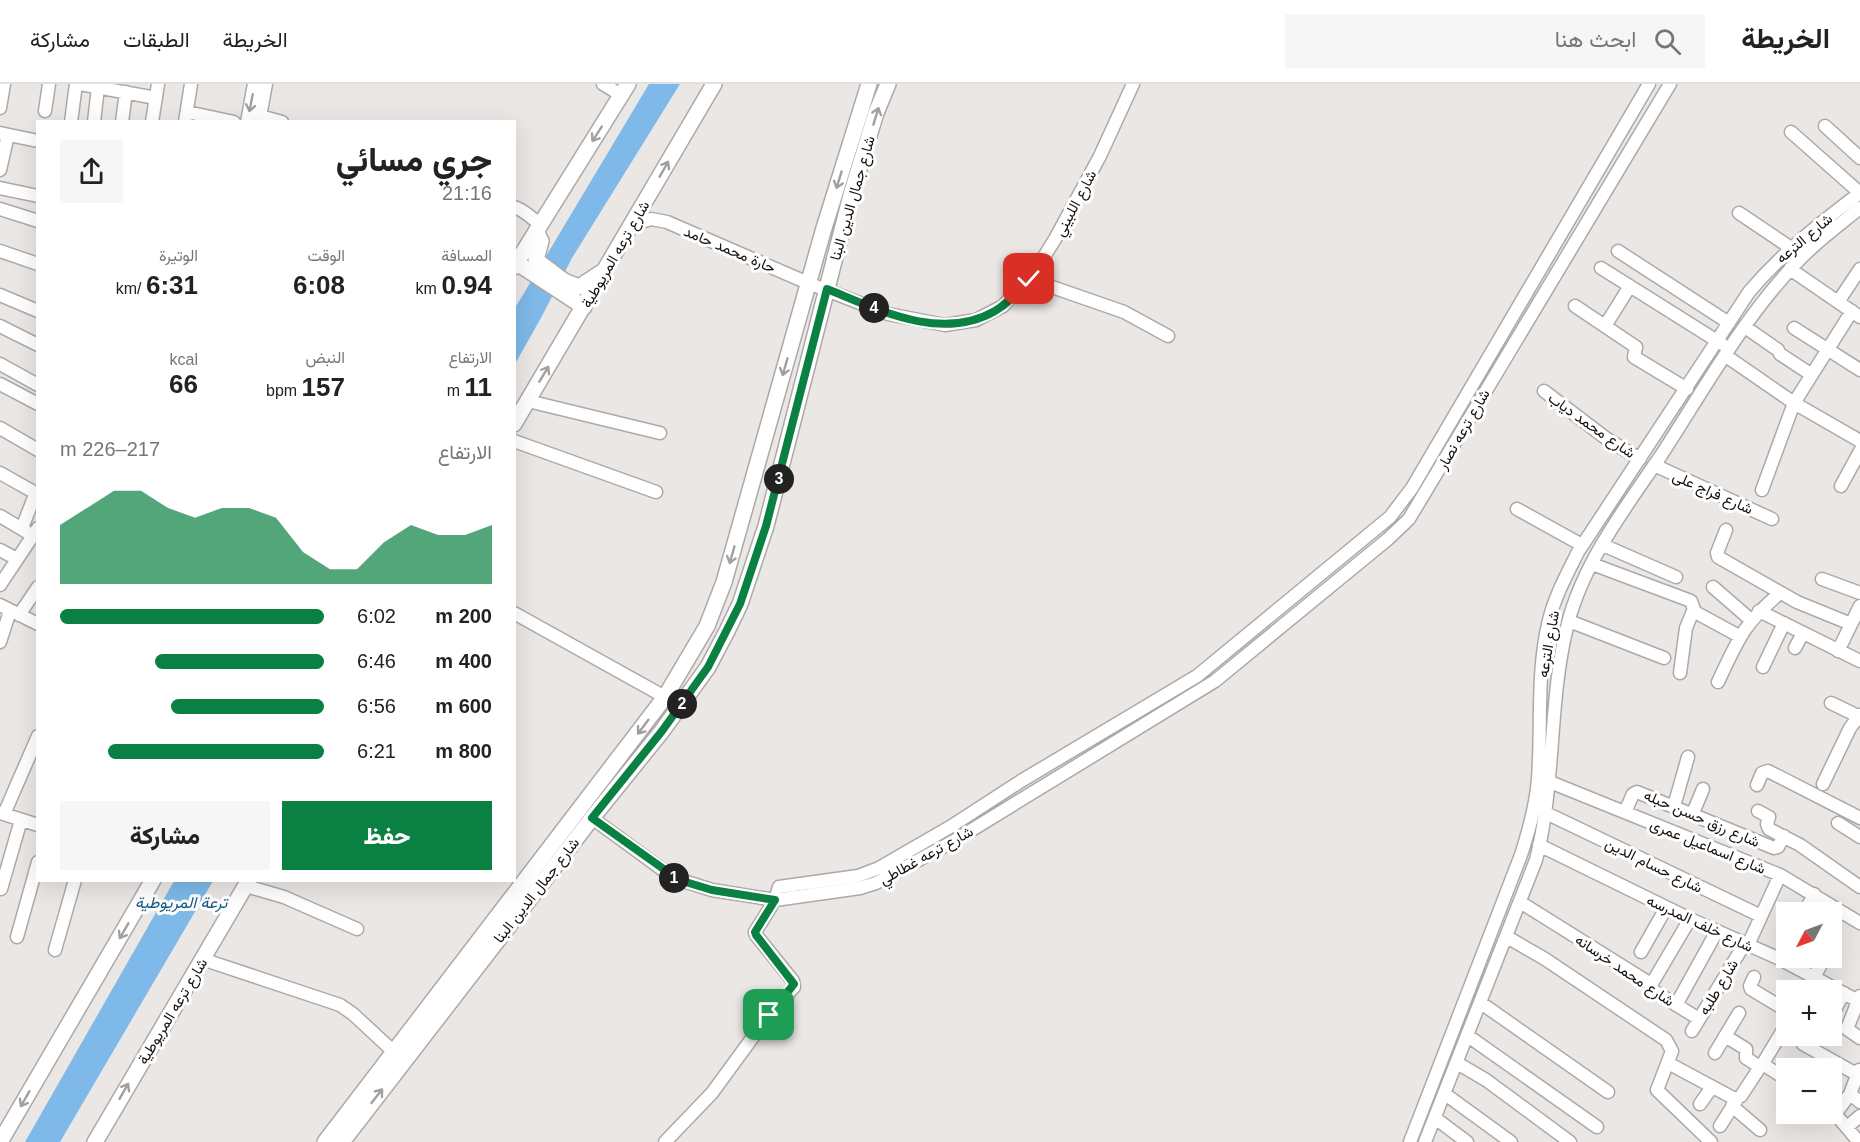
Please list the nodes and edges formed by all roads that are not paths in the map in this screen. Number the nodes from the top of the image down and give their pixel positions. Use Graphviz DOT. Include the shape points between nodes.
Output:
graph roads {
  1 [pos="49,84"];
  2 [pos="78,84"];
  3 [pos="158,84"];
  4 [pos="191,84"];
  5 [pos="254,84"];
  6 [pos="266,84"];
  7 [pos="603,84"];
  8 [pos="714,84"];
  9 [pos="869,84"];
  10 [pos="888,84"];
  11 [pos="1133,84"];
  12 [pos="1648,84"];
  13 [pos="1670,84"];
  14 [pos="98,87"];
  15 [pos="2,89"];
  16 [pos="625,90"];
  17 [pos="126,92"];
  18 [pos="156,98"];
  19 [pos="0,108"];
  20 [pos="45,111"];
  21 [pos="186,117"];
  22 [pos="259,119"];
  23 [pos="71,120"];
  24 [pos="94,120"];
  25 [pos="122,120"];
  26 [pos="152,120"];
  27 [pos="215,120"];
  28 [pos="247,120"];
  29 [pos="1825,126"];
  30 [pos="1791,132"];
  31 [pos="4,134"];
  32 [pos="36,141"];
  33 [pos="1860,158"];
  34 [pos="0,170"];
  35 [pos="0,188"];
  36 [pos="1860,193"];
  37 [pos="36,196"];
  38 [pos="516,208"];
  39 [pos="0,209"];
  40 [pos="1739,213"];
  41 [pos="1858,213"];
  42 [pos="36,220"];
  43 [pos="631,225"];
  44 [pos="538,228"];
  45 [pos="1791,248"];
  46 [pos="0,251"];
  47 [pos="1618,251"];
  48 [pos="516,262"];
  49 [pos="36,263"];
  50 [pos="516,264"];
  51 [pos="1601,268"];
  52 [pos="535,269"];
  53 [pos="1790,269"];
  54 [pos="1860,269"];
  55 [pos="605,271"];
  56 [pos="1029,279"];
  57 [pos="808,283"];
  58 [pos="1630,286"];
  59 [pos="827,289"];
  60 [pos="0,295"];
  61 [pos="1839,302"];
  62 [pos="578,303"];
  63 [pos="1575,306"];
  64 [pos="36,310"];
  65 [pos="1856,314"];
  66 [pos="1729,323"];
  67 [pos="0,326"];
  68 [pos="1605,326"];
  69 [pos="1745,327"];
  70 [pos="1794,328"];
  71 [pos="1168,336"];
  72 [pos="1717,341"];
  73 [pos="36,344"];
  74 [pos="1828,349"];
  75 [pos="1728,353"];
  76 [pos="0,364"];
  77 [pos="1860,370"];
  78 [pos="1812,375"];
  79 [pos="0,384"];
  80 [pos="36,384"];
  81 [pos="1687,389"];
  82 [pos="1544,391"];
  83 [pos="528,401"];
  84 [pos="36,403"];
  85 [pos="1794,403"];
  86 [pos="516,421"];
  87 [pos="0,428"];
  88 [pos="660,433"];
  89 [pos="1860,441"];
  90 [pos="516,442"];
  91 [pos="36,449"];
  92 [pos="1860,451"];
  93 [pos="1640,459"];
  94 [pos="1654,465"];
  95 [pos="0,472"];
  96 [pos="1841,486"];
  97 [pos="1762,490"];
  98 [pos="656,492"];
  99 [pos="1517,509"];
  100 [pos="0,516"];
  101 [pos="1772,519"];
  102 [pos="22,528"];
  103 [pos="1726,530"];
  104 [pos="35,532"];
  105 [pos="1582,545"];
  106 [pos="1603,545"];
  107 [pos="0,550"];
  108 [pos="17,560"];
  109 [pos="1592,564"];
  110 [pos="1676,577"];
  111 [pos="1821,579"];
  112 [pos="0,585"];
  113 [pos="1713,587"];
  114 [pos="36,589"];
  115 [pos="1780,593"];
  116 [pos="1860,593"];
  117 [pos="1860,606"];
  118 [pos="10,610"];
  119 [pos="1693,611"];
  120 [pos="516,614"];
  121 [pos="1755,616"];
  122 [pos="1569,621"];
  123 [pos="1265,622"];
  124 [pos="36,623"];
  125 [pos="1784,623"];
  126 [pos="1851,624"];
  127 [pos="1803,633"];
  128 [pos="1274,634"];
  129 [pos="1739,636"];
  130 [pos="0,642"];
  131 [pos="1795,648"];
  132 [pos="1838,651"];
  133 [pos="1664,658"];
  134 [pos="1860,661"];
  135 [pos="1763,667"];
  136 [pos="1680,673"];
  137 [pos="1718,682"];
  138 [pos="1170,693"];
  139 [pos="666,697"];
  140 [pos="1831,703"];
  141 [pos="1178,705"];
  142 [pos="1860,716"];
  143 [pos="36,740"];
  144 [pos="1688,757"];
  145 [pos="1550,782"];
  146 [pos="1823,784"];
  147 [pos="1757,785"];
  148 [pos="1703,789"];
  149 [pos="1674,806"];
  150 [pos="1758,811"];
  151 [pos="1625,812"];
  152 [pos="2,813"];
  153 [pos="1546,813"];
  154 [pos="1693,813"];
  155 [pos="592,818"];
  156 [pos="1860,818"];
  157 [pos="21,820"];
  158 [pos="1838,823"];
  159 [pos="36,824"];
  160 [pos="1784,836"];
  161 [pos="1860,837"];
  162 [pos="1539,845"];
  163 [pos="36,869"];
  164 [pos="1780,875"];
  165 [pos="74,882"];
  166 [pos="152,882"];
  167 [pos="247,883"];
  168 [pos="1860,887"];
  169 [pos="1,889"];
  170 [pos="1814,894"];
  171 [pos="776,895"];
  172 [pos="1520,902"];
  173 [pos="1810,902"];
  174 [pos="1666,908"];
  175 [pos="1761,916"];
  176 [pos="1690,919"];
  177 [pos="1860,923"];
  178 [pos="357,929"];
  179 [pos="1716,931"];
  180 [pos="17,937"];
  181 [pos="1507,937"];
  182 [pos="1746,944"];
  183 [pos="55,950"];
  184 [pos="1641,952"];
  185 [pos="1776,958"];
  186 [pos="202,959"];
  187 [pos="1796,968"];
  188 [pos="1819,968"];
  189 [pos="1754,977"];
  190 [pos="1814,977"];
  191 [pos="1813,980"];
  192 [pos="1651,985"];
  193 [pos="1844,993"];
  194 [pos="1842,997"];
  195 [pos="1860,999"];
  196 [pos="1481,1003"];
  197 [pos="1776,1004"];
  198 [pos="1676,1005"];
  199 [pos="1739,1013"];
  200 [pos="1699,1019"];
  201 [pos="1692,1031"];
  202 [pos="1468,1036"];
  203 [pos="1725,1036"];
  204 [pos="1860,1038"];
  205 [pos="1776,1041"];
  206 [pos="1806,1046"];
  207 [pos="394,1052"];
  208 [pos="1715,1053"];
  209 [pos="1457,1063"];
  210 [pos="1668,1063"];
  211 [pos="1761,1066"];
  212 [pos="1776,1074"];
  213 [pos="1858,1077"];
  214 [pos="1712,1087"];
  215 [pos="1608,1092"];
  216 [pos="1445,1094"];
  217 [pos="1850,1094"];
  218 [pos="1735,1102"];
  219 [pos="1842,1102"];
  220 [pos="1860,1102"];
  221 [pos="1700,1104"];
  222 [pos="1860,1116"];
  223 [pos="1435,1118"];
  224 [pos="1842,1121"];
  225 [pos="1597,1126"];
  226 [pos="1720,1126"];
  227 [pos="1847,1127"];
  228 [pos="1760,1130"];
  229 [pos="0,1142"];
  230 [pos="95,1142"];
  231 [pos="325,1142"];
  232 [pos="342,1142"];
  233 [pos="665,1142"];
  234 [pos="1410,1142"];
  235 [pos="1425,1142"];
  236 [pos="1467,1142"];
  237 [pos="1511,1142"];
  238 [pos="1570,1142"];
  239 [pos="1711,1142"];
  240 [pos="1859,1142"];
  1 -- 20 [label="street"];
  2 -- 14 [label="street"];
  2 -- 23 [label="street"];
  3 -- 18 [label="street"];
  4 -- 21 [label="street"];
  5 -- 28 [label="street, one-way"];
  6 -- 22 [label="street"];
  7 -- 16 [label="street"];
  43 -- 8 [label="main road, شارع ترعه المريوطية, one-way"];
  9 -- 57 [label="main road, شارع جمال الدين البنا, one-way"];
  59 -- 10 [label="main road, شارع جمال الدين البنا, one-way" via="851,195"];
  11 -- 56 [label="street, شارع اللبيني" via="1056,239"];
  12 -- 123 [label="street, شارع ترعه نصار" via="1406,498 1371,535"];
  13 -- 128 [label="street, شارع ترعه نصار" via="1409,519"];
  14 -- 17 [label="street"];
  14 -- 24 [label="street"];
  15 -- 19 [label="street"];
  16 -- 44 [label="main road, one-way"];
  17 -- 18 [label="street"];
  17 -- 25 [label="street"];
  18 -- 26 [label="street"];
  21 -- 27 [label="street"];
  29 -- 33 [label="street"];
  30 -- 36 [label="street"];
  31 -- 32 [label="street"];
  31 -- 34 [label="street"];
  35 -- 37 [label="street"];
  36 -- 45 [label="street, شارع الترعه"];
  38 -- 44 [label="street"];
  39 -- 42 [label="street"];
  40 -- 45 [label="street"];
  41 -- 53 [label="street, شارع الترعه" via="1818,242"];
  43 -- 55 [label="main road, شارع ترعه المريوطية"];
  43 -- 57 [label="street, حارة محمد حامد" via="651,219 667,222"];
  44 -- 48 [label="main road"];
  44 -- 52 [label="main road" via="541,241"];
  45 -- 66 [label="street, شارع الترعه" via="1768,269"];
  46 -- 49 [label="street"];
  47 -- 66 [label="street"];
  50 -- 52 [label="main road"];
  51 -- 58 [label="street"];
  52 -- 55 [label="main road" via="579,287"];
  52 -- 62 [label="main road"];
  53 -- 61 [label="street"];
  53 -- 69 [label="street, شارع الترعه"];
  54 -- 61 [label="street"];
  55 -- 62 [label="main road, شارع ترعه المريوطية"];
  56 -- 59 [label="street, شارع اللبيني" via="995,311 976,320 945,325 888,314"];
  56 -- 71 [label="street" via="1130,315"];
  57 -- 59 [label="street, حارة محمد حامد"];
  57 -- 139 [label="main road, شارع جمال الدين البنا, one-way" via="724,582 707,627"];
  58 -- 68 [label="street"];
  58 -- 72 [label="street"];
  59 -- 155 [label="main road, شارع جمال الدين البنا" via="766,526 740,604 708,667"];
  60 -- 64 [label="street"];
  61 -- 65 [label="street"];
  83 -- 62 [label="main road, شارع ترعه المريوطية, one-way"];
  63 -- 68 [label="street"];
  65 -- 74 [label="street"];
  66 -- 72 [label="street, شارع الترعه"];
  67 -- 73 [label="street"];
  68 -- 81 [label="street" via="1636,346 1634,357"];
  69 -- 75 [label="street, شارع الترعه"];
  69 -- 78 [label="street"];
  70 -- 74 [label="street"];
  72 -- 75 [label="street"];
  72 -- 81 [label="street, شارع الترعه"];
  74 -- 77 [label="street"];
  74 -- 78 [label="street"];
  75 -- 85 [label="street"];
  75 -- 94 [label="street, شارع الترعه"];
  76 -- 80 [label="street"];
  78 -- 85 [label="street"];
  79 -- 84 [label="street"];
  81 -- 93 [label="street, شارع الترعه"];
  82 -- 93 [label="street, شارع محمد دياب"];
  83 -- 86 [label="main road, شارع ترعه المريوطية"];
  83 -- 88 [label="street"];
  85 -- 89 [label="street"];
  85 -- 97 [label="street"];
  87 -- 91 [label="street"];
  90 -- 98 [label="street"];
  92 -- 96 [label="street"];
  93 -- 105 [label="street, شارع الترعه"];
  94 -- 101 [label="street, شارع فراج على"];
  94 -- 106 [label="street, شارع الترعه"];
  95 -- 102 [label="street" via="35,495"];
  99 -- 105 [label="street"];
  100 -- 102 [label="street"];
  102 -- 104 [label="street"];
  103 -- 115 [label="street" via="1717,555"];
  104 -- 108 [label="street"];
  105 -- 234 [label="street, شارع الترعه" via="1549,620 1539,696 1538,778 1529,829"];
  106 -- 109 [label="street, شارع الترعه"];
  106 -- 110 [label="street"];
  107 -- 108 [label="street"];
  108 -- 112 [label="street"];
  109 -- 119 [label="street" via="1691,601"];
  109 -- 122 [label="street, شارع الترعه"];
  111 -- 116 [label="street"];
  113 -- 121 [label="street"];
  114 -- 118 [label="street"];
  115 -- 121 [label="street"];
  115 -- 126 [label="street"];
  117 -- 126 [label="street"];
  118 -- 124 [label="street"];
  118 -- 130 [label="street"];
  119 -- 129 [label="street"];
  119 -- 136 [label="street" via="1686,628"];
  120 -- 139 [label="street"];
  121 -- 125 [label="street"];
  121 -- 129 [label="street"];
  122 -- 133 [label="street"];
  122 -- 145 [label="street, شارع الترعه" via="1560,660"];
  123 -- 128 [label="street"];
  123 -- 138 [label="street, شارع ترعه نصار"];
  125 -- 127 [label="street"];
  125 -- 135 [label="street"];
  126 -- 132 [label="street"];
  127 -- 131 [label="street"];
  127 -- 132 [label="street"];
  128 -- 141 [label="street, شارع ترعه نصار" via="1230,671"];
  129 -- 137 [label="street"];
  132 -- 134 [label="street"];
  138 -- 171 [label="street, شارع ترعه غطاطي" via="879,868 841,880 779,887"];
  139 -- 207 [label="main road, شارع جمال الدين البنا, one-way"];
  140 -- 142 [label="street"];
  141 -- 171 [label="street, شارع ترعه غطاطي" via="891,877 860,888"];
  142 -- 146 [label="street" via="1850,728"];
  143 -- 152 [label="street"];
  144 -- 149 [label="street"];
  145 -- 151 [label="street, شارع اسماعيل عمرى"];
  145 -- 153 [label="street, شارع الترعه"];
  147 -- 156 [label="street" via="1762,773 1768,771"];
  148 -- 154 [label="street"];
  149 -- 151 [label="street, شارع رزق حسن حبله" via="1638,792 1633,794"];
  149 -- 154 [label="street, شارع رزق حسن حبله"];
  150 -- 160 [label="street" via="1769,817 1769,829"];
  151 -- 164 [label="street, شارع اسماعيل عمرى"];
  152 -- 157 [label="street"];
  153 -- 162 [label="street, شارع الترعه"];
  153 -- 175 [label="street, شارع حسام الدين"];
  154 -- 160 [label="street, شارع رزق حسن حبله" via="1774,848"];
  155 -- 171 [label="street, شارع ترعه غطاطي" via="679,880 712,890"];
  232 -- 155 [label="main road, شارع جمال الدين البنا, one-way"];
  157 -- 159 [label="street"];
  157 -- 169 [label="street"];
  158 -- 161 [label="street"];
  160 -- 168 [label="street"];
  162 -- 172 [label="street, شارع الترعه"];
  162 -- 174 [label="street, شارع خلف المدرسه"];
  163 -- 180 [label="street"];
  164 -- 170 [label="street, شارع اسماعيل عمرى"];
  164 -- 175 [label="street, شارع طلبه"];
  165 -- 183 [label="street"];
  166 -- 229 [label="main road, one-way"];
  167 -- 178 [label="street"];
  167 -- 186 [label="main road, شارع ترعه المريوطية"];
  170 -- 173 [label="street"];
  170 -- 177 [label="street, شارع اسماعيل عمرى"];
  171 -- 233 [label="street" via="755,932 794,987 712,1093"];
  172 -- 181 [label="street, شارع الترعه"];
  172 -- 192 [label="street, شارع محمد خرسانه"];
  174 -- 176 [label="street, شارع خلف المدرسه"];
  174 -- 184 [label="street"];
  175 -- 182 [label="street, شارع طلبه"];
  176 -- 179 [label="street, شارع خلف المدرسه"];
  176 -- 192 [label="street"];
  179 -- 182 [label="street, شارع خلف المدرسه"];
  179 -- 198 [label="street"];
  181 -- 196 [label="street, شارع الترعه"];
  181 -- 210 [label="street" via="1666,1040 1672,1051"];
  182 -- 185 [label="street, شارع خلف المدرسه"];
  182 -- 200 [label="street, شارع طلبه"];
  186 -- 207 [label="street" via="340,1005"];
  230 -- 186 [label="main road, شارع ترعه المريوطية, one-way"];
  187 -- 190 [label="street, شارع خلف المدرسه"];
  188 -- 190 [label="street"];
  189 -- 197 [label="street" via="1751,989"];
  190 -- 191 [label="street"];
  190 -- 193 [label="street, شارع خلف المدرسه"];
  192 -- 198 [label="street, شارع محمد خرسانه" via="1651,989"];
  193 -- 194 [label="street"];
  193 -- 195 [label="street, شارع خلف المدرسه"];
  195 -- 204 [label="street" via="1847,1029"];
  196 -- 202 [label="street, شارع الترعه"];
  196 -- 215 [label="street"];
  198 -- 200 [label="street, شارع محمد خرسانه"];
  199 -- 203 [label="street"];
  200 -- 201 [label="street, شارع طلبه"];
  202 -- 209 [label="street, شارع الترعه"];
  202 -- 225 [label="street"];
  203 -- 208 [label="street"];
  203 -- 211 [label="street" via="1746,1049 1746,1058"];
  205 -- 211 [label="street"];
  206 -- 213 [label="street"];
  207 -- 231 [label="main road, شارع جمال الدين البنا"];
  209 -- 216 [label="street, شارع الترعه"];
  209 -- 238 [label="street"];
  210 -- 214 [label="street"];
  210 -- 239 [label="street" via="1657,1090"];
  211 -- 212 [label="street"];
  211 -- 218 [label="street"];
  213 -- 217 [label="street"];
  214 -- 218 [label="street"];
  214 -- 221 [label="street"];
  216 -- 223 [label="street, شارع الترعه"];
  216 -- 237 [label="street"];
  217 -- 219 [label="street"];
  217 -- 220 [label="street"];
  218 -- 226 [label="street"];
  218 -- 228 [label="street"];
  222 -- 227 [label="street"];
  223 -- 235 [label="street, شارع الترعه"];
  223 -- 236 [label="street"];
  224 -- 227 [label="street"];
  227 -- 240 [label="street"];
}
